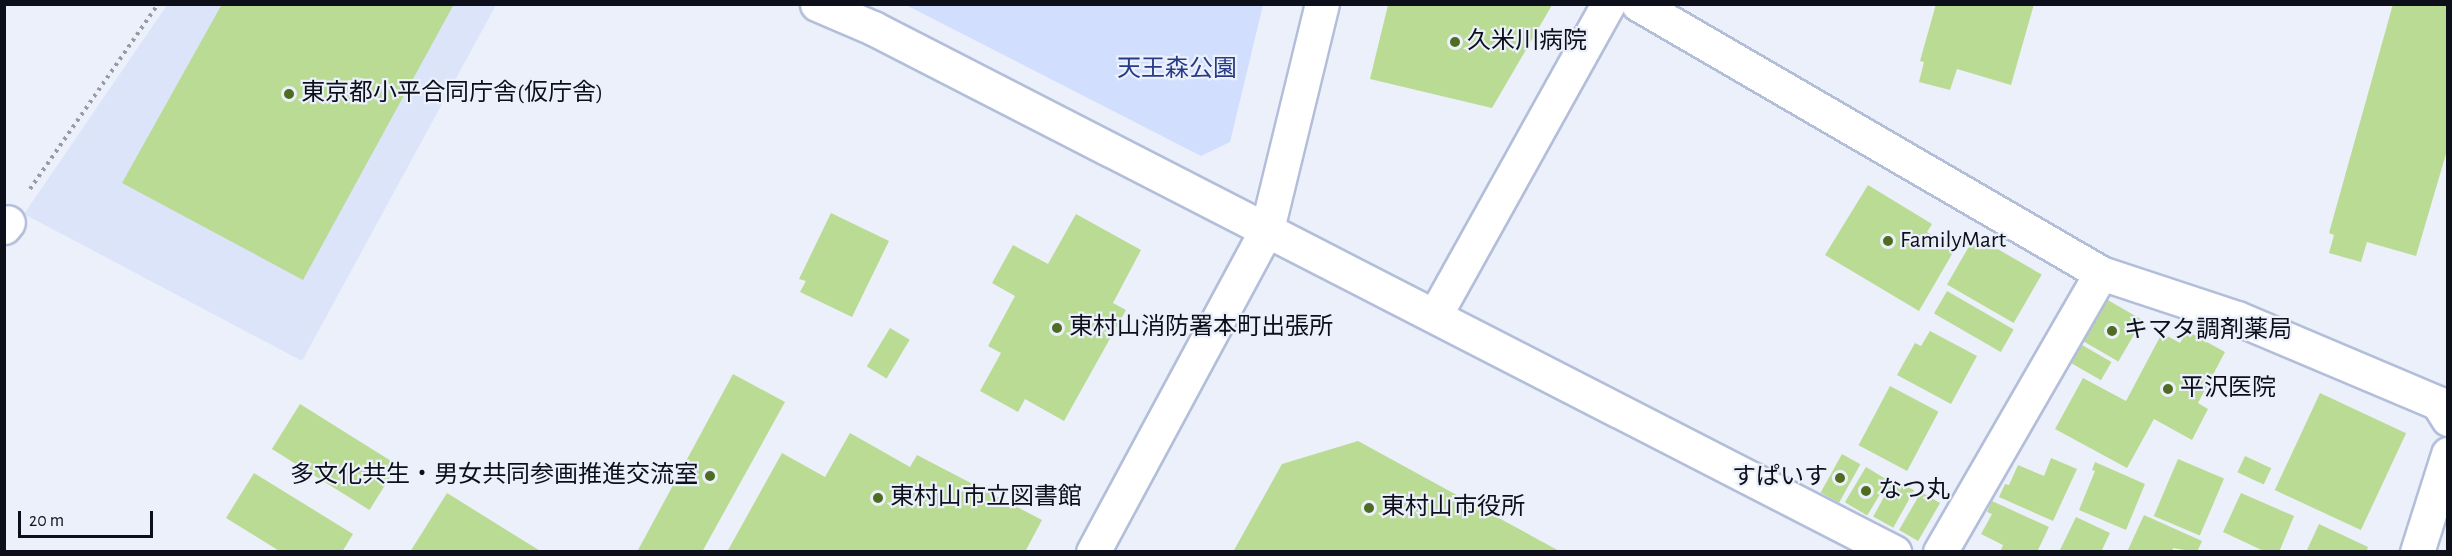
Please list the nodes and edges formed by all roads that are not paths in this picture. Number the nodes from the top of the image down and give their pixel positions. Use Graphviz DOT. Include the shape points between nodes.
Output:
graph roads {
  1 [pos="817,4"];
  2 [pos="1322,4"];
  3 [pos="1608,4"];
  4 [pos="1638,4"];
  5 [pos="1267,229"];
  6 [pos="2101,273"];
  7 [pos="1435,315"];
  8 [pos="2448,419"];
  9 [pos="2448,454"];
  10 [pos="1093,552"];
  11 [pos="1894,552"];
  12 [pos="1940,552"];
  13 [pos="2416,552"];
  1 -- 5 [label="street" via="873,28"];
  2 -- 5 [label="street"];
  3 -- 7 [label="street"];
  4 -- 6 [label="street"];
  5 -- 7 [label="street"];
  5 -- 10 [label="street"];
  6 -- 8 [label="street" via="2237,318 2311,349 2438,403"];
  6 -- 12 [label="street"];
  7 -- 11 [label="street"];
  9 -- 13 [label="street"];
}
